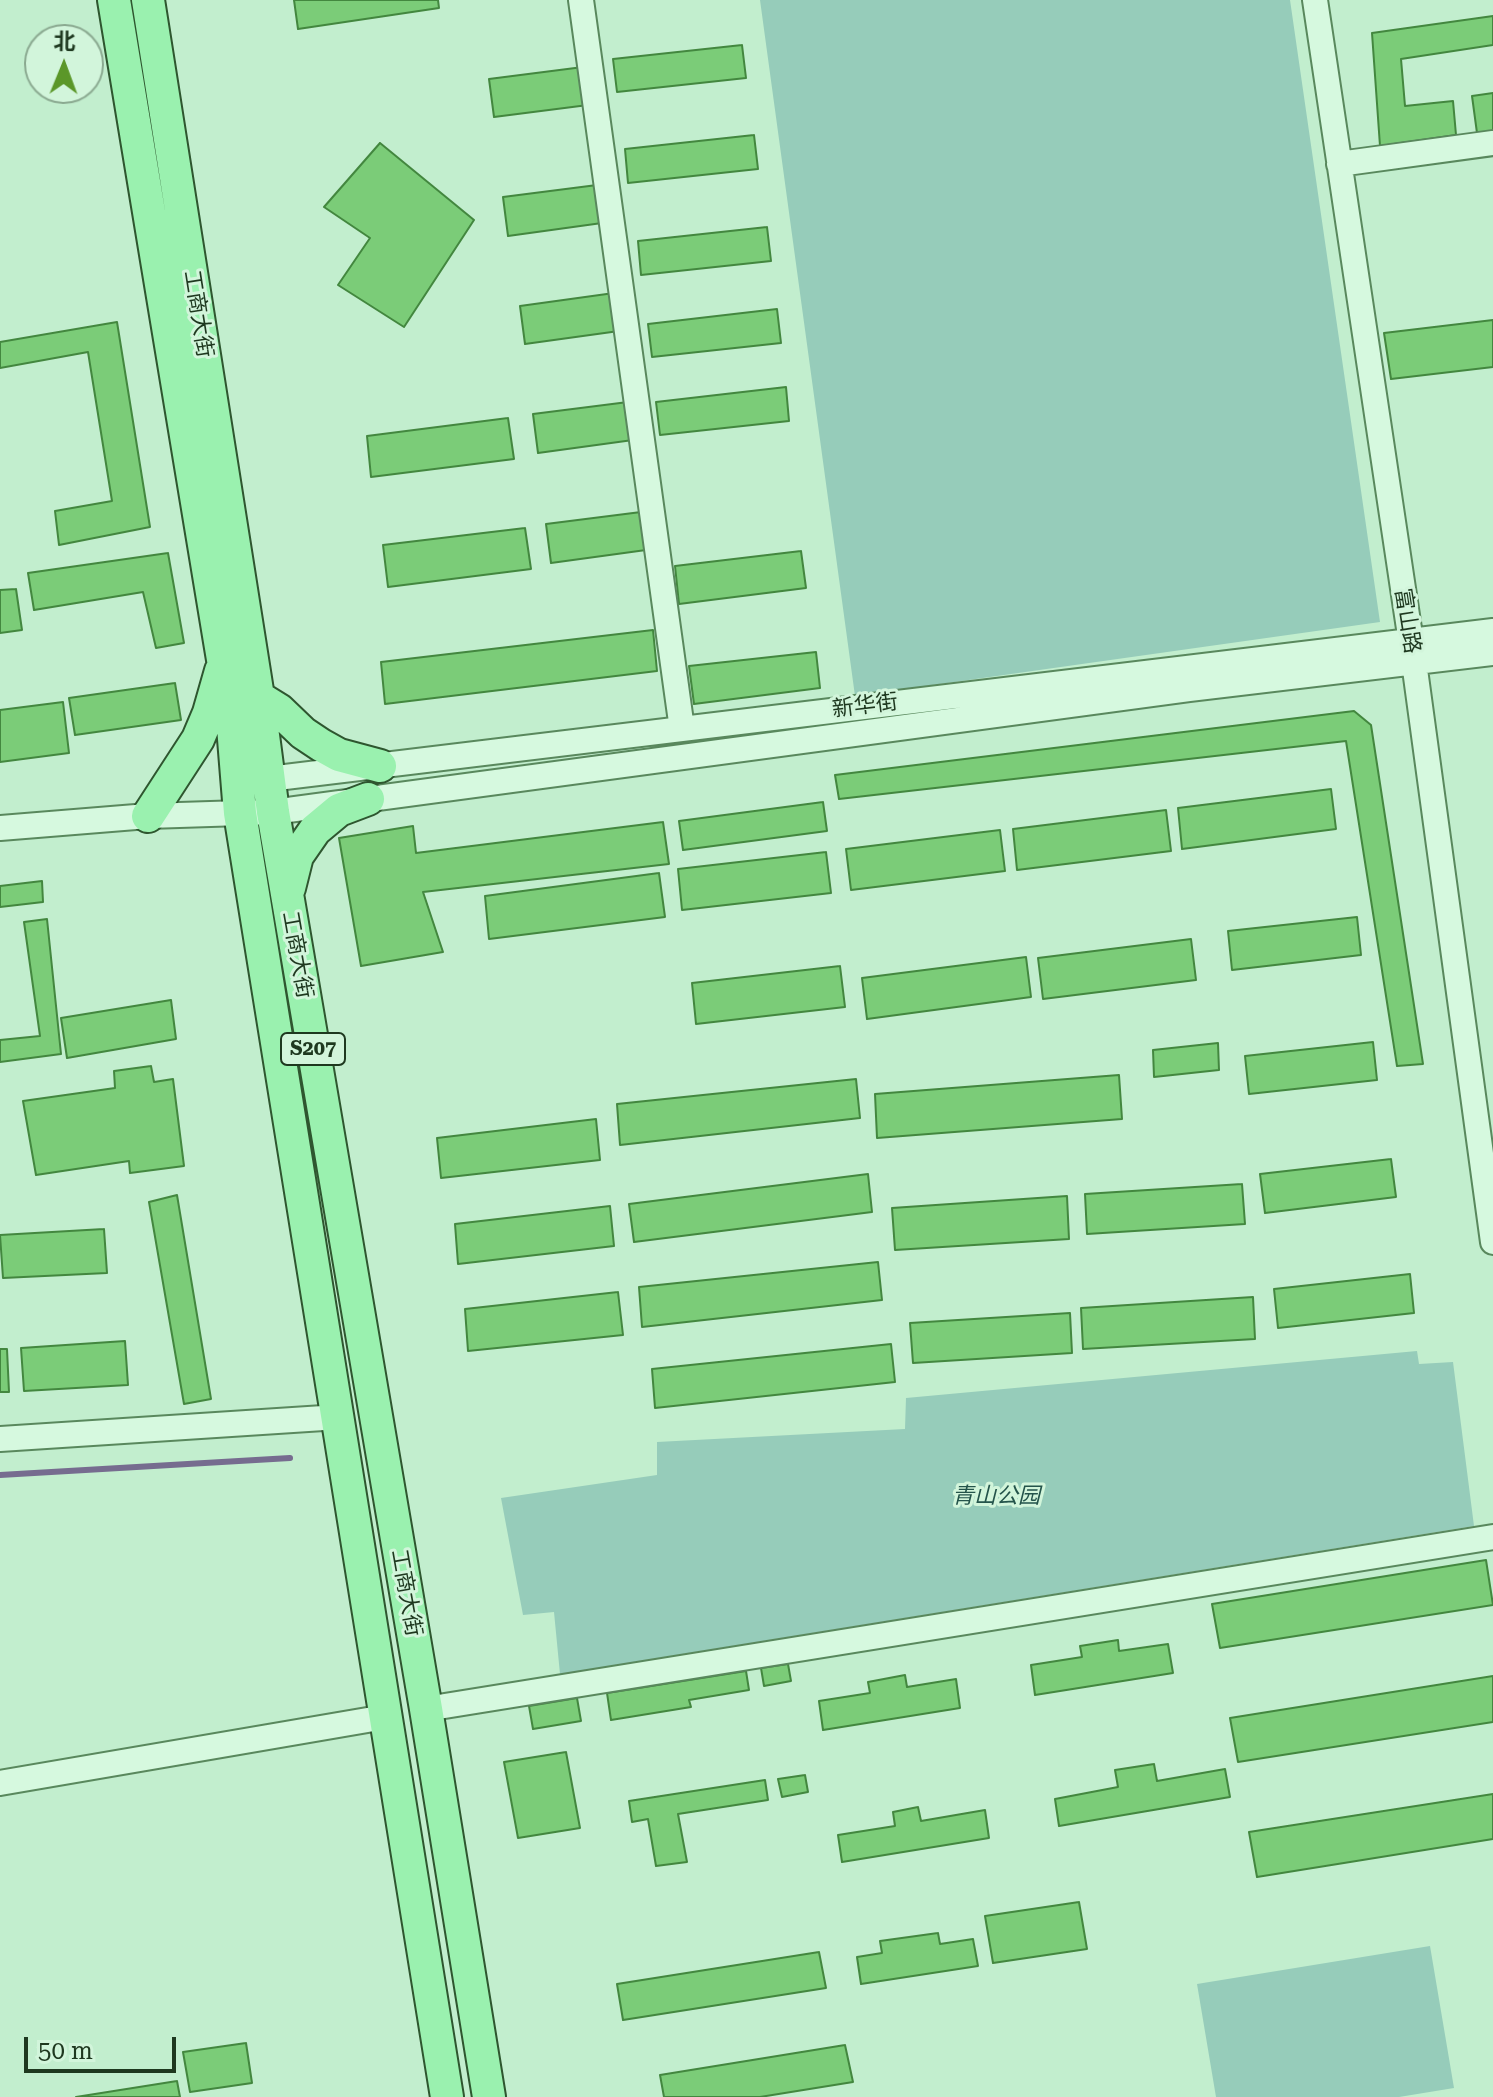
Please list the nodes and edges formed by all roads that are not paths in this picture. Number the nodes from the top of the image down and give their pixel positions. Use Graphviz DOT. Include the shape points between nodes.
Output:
graph roads {
  1 [pos="114,0"];
  2 [pos="148,0"];
  3 [pos="581,0"];
  4 [pos="1315,0"];
  5 [pos="1493,143"];
  6 [pos="1339,164"];
  7 [pos="1493,631"];
  8 [pos="1412,651"];
  9 [pos="1493,653"];
  10 [pos="223,660"];
  11 [pos="258,697"];
  12 [pos="682,729"];
  13 [pos="380,766"];
  14 [pos="249,792"];
  15 [pos="368,799"];
  16 [pos="273,812"];
  17 [pos="148,816"];
  18 [pos="0,828"];
  19 [pos="288,903"];
  20 [pos="1493,1242"];
  21 [pos="339,1417"];
  22 [pos="0,1439"];
  23 [pos="1493,1537"];
  24 [pos="426,1709"];
  25 [pos="385,1717"];
  26 [pos="0,1783"];
  27 [pos="447,2097"];
  28 [pos="489,2097"];
  1 -- 10 [label="main road, 工商大街 / S207"];
  2 -- 11 [label="main road, 工商大街 / S207"];
  3 -- 12 [label="street"];
  4 -- 6 [label="street, 富山路"];
  5 -- 6 [label="street"];
  6 -- 8 [label="street, 富山路"];
  7 -- 8 [label="street, 新华街"];
  8 -- 9 [label="street, 新华街"];
  8 -- 12 [label="street, 新华街"];
  8 -- 15 [label="street, 新华街" via="1174,691"];
  8 -- 20 [label="street, 富山路"];
  10 -- 14 [label="main road, 工商大街 / S207"];
  10 -- 17 [label="main road" via="198,739"];
  11 -- 13 [label="main road" via="321,745"];
  11 -- 14 [label="main road, 工商大街 / S207"];
  12 -- 13 [label="street, 新华街"];
  13 -- 14 [label="street, 新华街"];
  14 -- 16 [label="main road, 工商大街 / S207"];
  14 -- 17 [label="street, 新华街"];
  14 -- 21 [label="main road, 工商大街 / S207"];
  15 -- 16 [label="street, 新华街"];
  15 -- 19 [label="main road" via="339,810 305,842 292,871"];
  16 -- 19 [label="main road, 工商大街 / S207"];
  17 -- 18 [label="street, 新华街"];
  19 -- 24 [label="main road, 工商大街 / S207"];
  21 -- 22 [label="street"];
  21 -- 25 [label="main road, 工商大街 / S207"];
  23 -- 24 [label="street"];
  24 -- 28 [label="main road, 工商大街 / S207"];
  25 -- 26 [label="street"];
  25 -- 27 [label="main road, 工商大街 / S207"];
}
